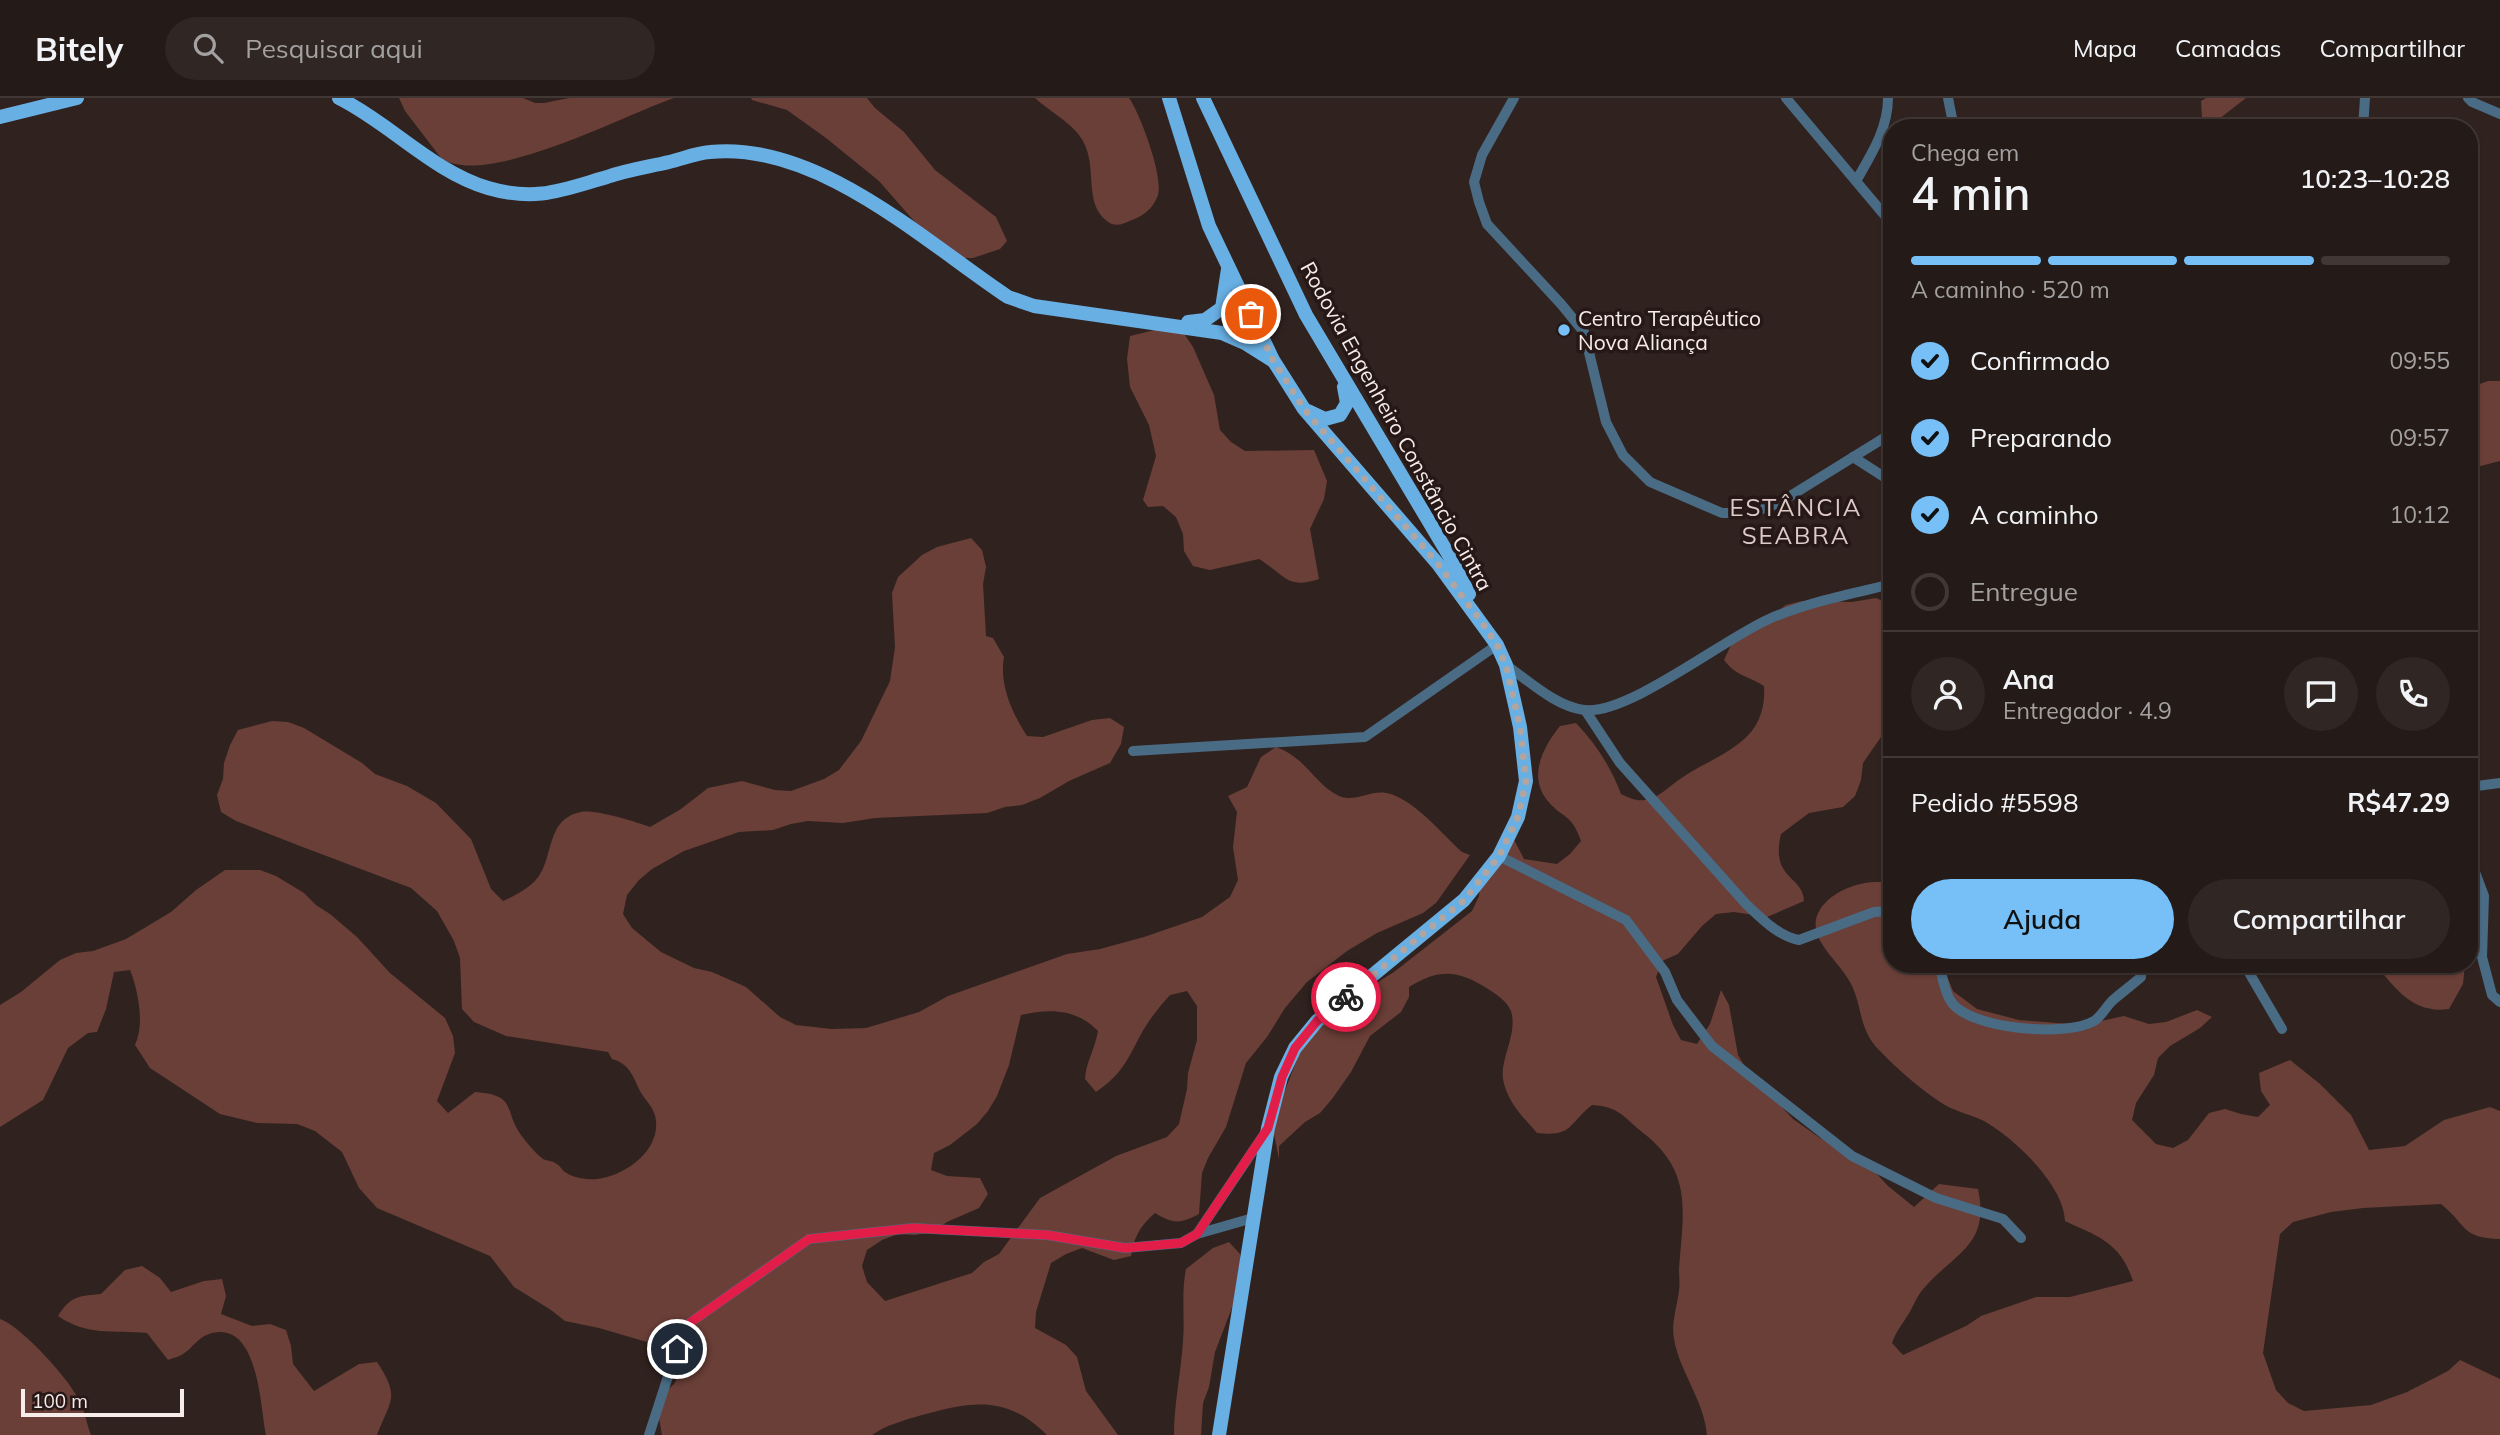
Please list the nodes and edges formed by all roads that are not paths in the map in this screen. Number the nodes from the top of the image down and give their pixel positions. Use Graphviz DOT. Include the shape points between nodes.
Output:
graph roads {
  1 [pos="77,98"];
  2 [pos="339,98"];
  3 [pos="1169,98"];
  4 [pos="1203,98"];
  5 [pos="1514,98"];
  6 [pos="1786,98"];
  7 [pos="1888,98"];
  8 [pos="1948,98"];
  9 [pos="2365,98"];
  10 [pos="2468,98"];
  11 [pos="2500,114"];
  12 [pos="0,117"];
  13 [pos="1887,119"];
  14 [pos="1952,119"];
  15 [pos="2364,119"];
  16 [pos="1883,129"];
  17 [pos="1856,181"];
  18 [pos="1883,212"];
  19 [pos="1228,268"];
  20 [pos="1173,324"];
  21 [pos="1273,360"];
  22 [pos="1343,380"];
  23 [pos="1304,409"];
  24 [pos="1883,438"];
  25 [pos="1853,457"];
  26 [pos="1883,476"];
  27 [pos="1883,586"];
  28 [pos="1483,624"];
  29 [pos="1497,645"];
  30 [pos="1506,665"];
  31 [pos="1585,710"];
  32 [pos="1133,751"];
  33 [pos="2500,783"];
  34 [pos="2478,786"];
  35 [pos="1499,856"];
  36 [pos="2478,880"];
  37 [pos="1883,912"];
  38 [pos="1942,973"];
  39 [pos="2141,973"];
  40 [pos="2249,973"];
  41 [pos="2500,1002"];
  42 [pos="2282,1029"];
  43 [pos="1268,1128"];
  44 [pos="1253,1218"];
  45 [pos="1197,1234"];
  46 [pos="2021,1238"];
  47 [pos="649,1435"];
  48 [pos="1219,1435"];
  1 -- 12 [label="main road"];
  2 -- 20 [label="main road" via="455,175 527,195 557,193 710,152 767,155 807,168 865,197 1008,297 1034,306"];
  3 -- 19 [label="main road, Rodovia Engenheiro Constâncio Cintra" via="1209,226"];
  4 -- 22 [label="main road, Rodovia Engenheiro Constâncio Cintra" via="1306,315"];
  5 -- 25 [label="street" via="1482,155 1474,182 1479,202 1487,224 1584,332 1606,422 1623,455 1650,482 1722,513 1750,513 1779,503"];
  6 -- 17 [label="street"];
  7 -- 13 [label="street"];
  8 -- 14 [label="street"];
  9 -- 15 [label="street"];
  10 -- 11 [label="street"];
  16 -- 17 [label="street"];
  17 -- 18 [label="street"];
  19 -- 20 [label="main road" via="1222,308 1205,320"];
  19 -- 21 [label="main road, Rodovia Engenheiro Constâncio Cintra"];
  20 -- 21 [label="main road" via="1223,333"];
  21 -- 23 [label="main road, Rodovia Engenheiro Constâncio Cintra"];
  22 -- 23 [label="main road" via="1347,403 1340,415 1325,419"];
  22 -- 28 [label="main road, Rodovia Engenheiro Constâncio Cintra" via="1450,557"];
  23 -- 28 [label="main road, Rodovia Engenheiro Constâncio Cintra" via="1438,564"];
  24 -- 25 [label="street"];
  25 -- 26 [label="street"];
  27 -- 31 [label="street" via="1816,602 1767,620 1641,693 1607,708"];
  28 -- 29 [label="main road, Rodovia Engenheiro Constâncio Cintra"];
  29 -- 30 [label="main road, Rodovia Engenheiro Constâncio Cintra"];
  29 -- 32 [label="street" via="1365,737"];
  30 -- 31 [label="street" via="1565,705"];
  30 -- 35 [label="main road, Rodovia Engenheiro Constâncio Cintra" via="1526,781 1518,817"];
  31 -- 37 [label="street" via="1620,763 1692,844 1761,919 1789,938 1799,940"];
  33 -- 34 [label="street"];
  35 -- 43 [label="main road, Rodovia Engenheiro Constâncio Cintra" via="1464,900 1317,1021 1286,1067"];
  35 -- 46 [label="street" via="1626,920 1712,1046 1852,1156 1936,1198 2003,1219"];
  36 -- 41 [label="street" via="2484,896 2482,957 2492,995"];
  38 -- 39 [label="street" via="1951,1001 1965,1013 1998,1024 2052,1030 2094,1021"];
  40 -- 42 [label="street"];
  43 -- 44 [label="main road, Rodovia Engenheiro Constâncio Cintra"];
  43 -- 45 [label="street"];
  44 -- 45 [label="street"];
  44 -- 48 [label="main road, Rodovia Engenheiro Constâncio Cintra"];
  45 -- 47 [label="street" via="1181,1243 1125,1248 1047,1235 913,1228 809,1239 684,1327"];
}
